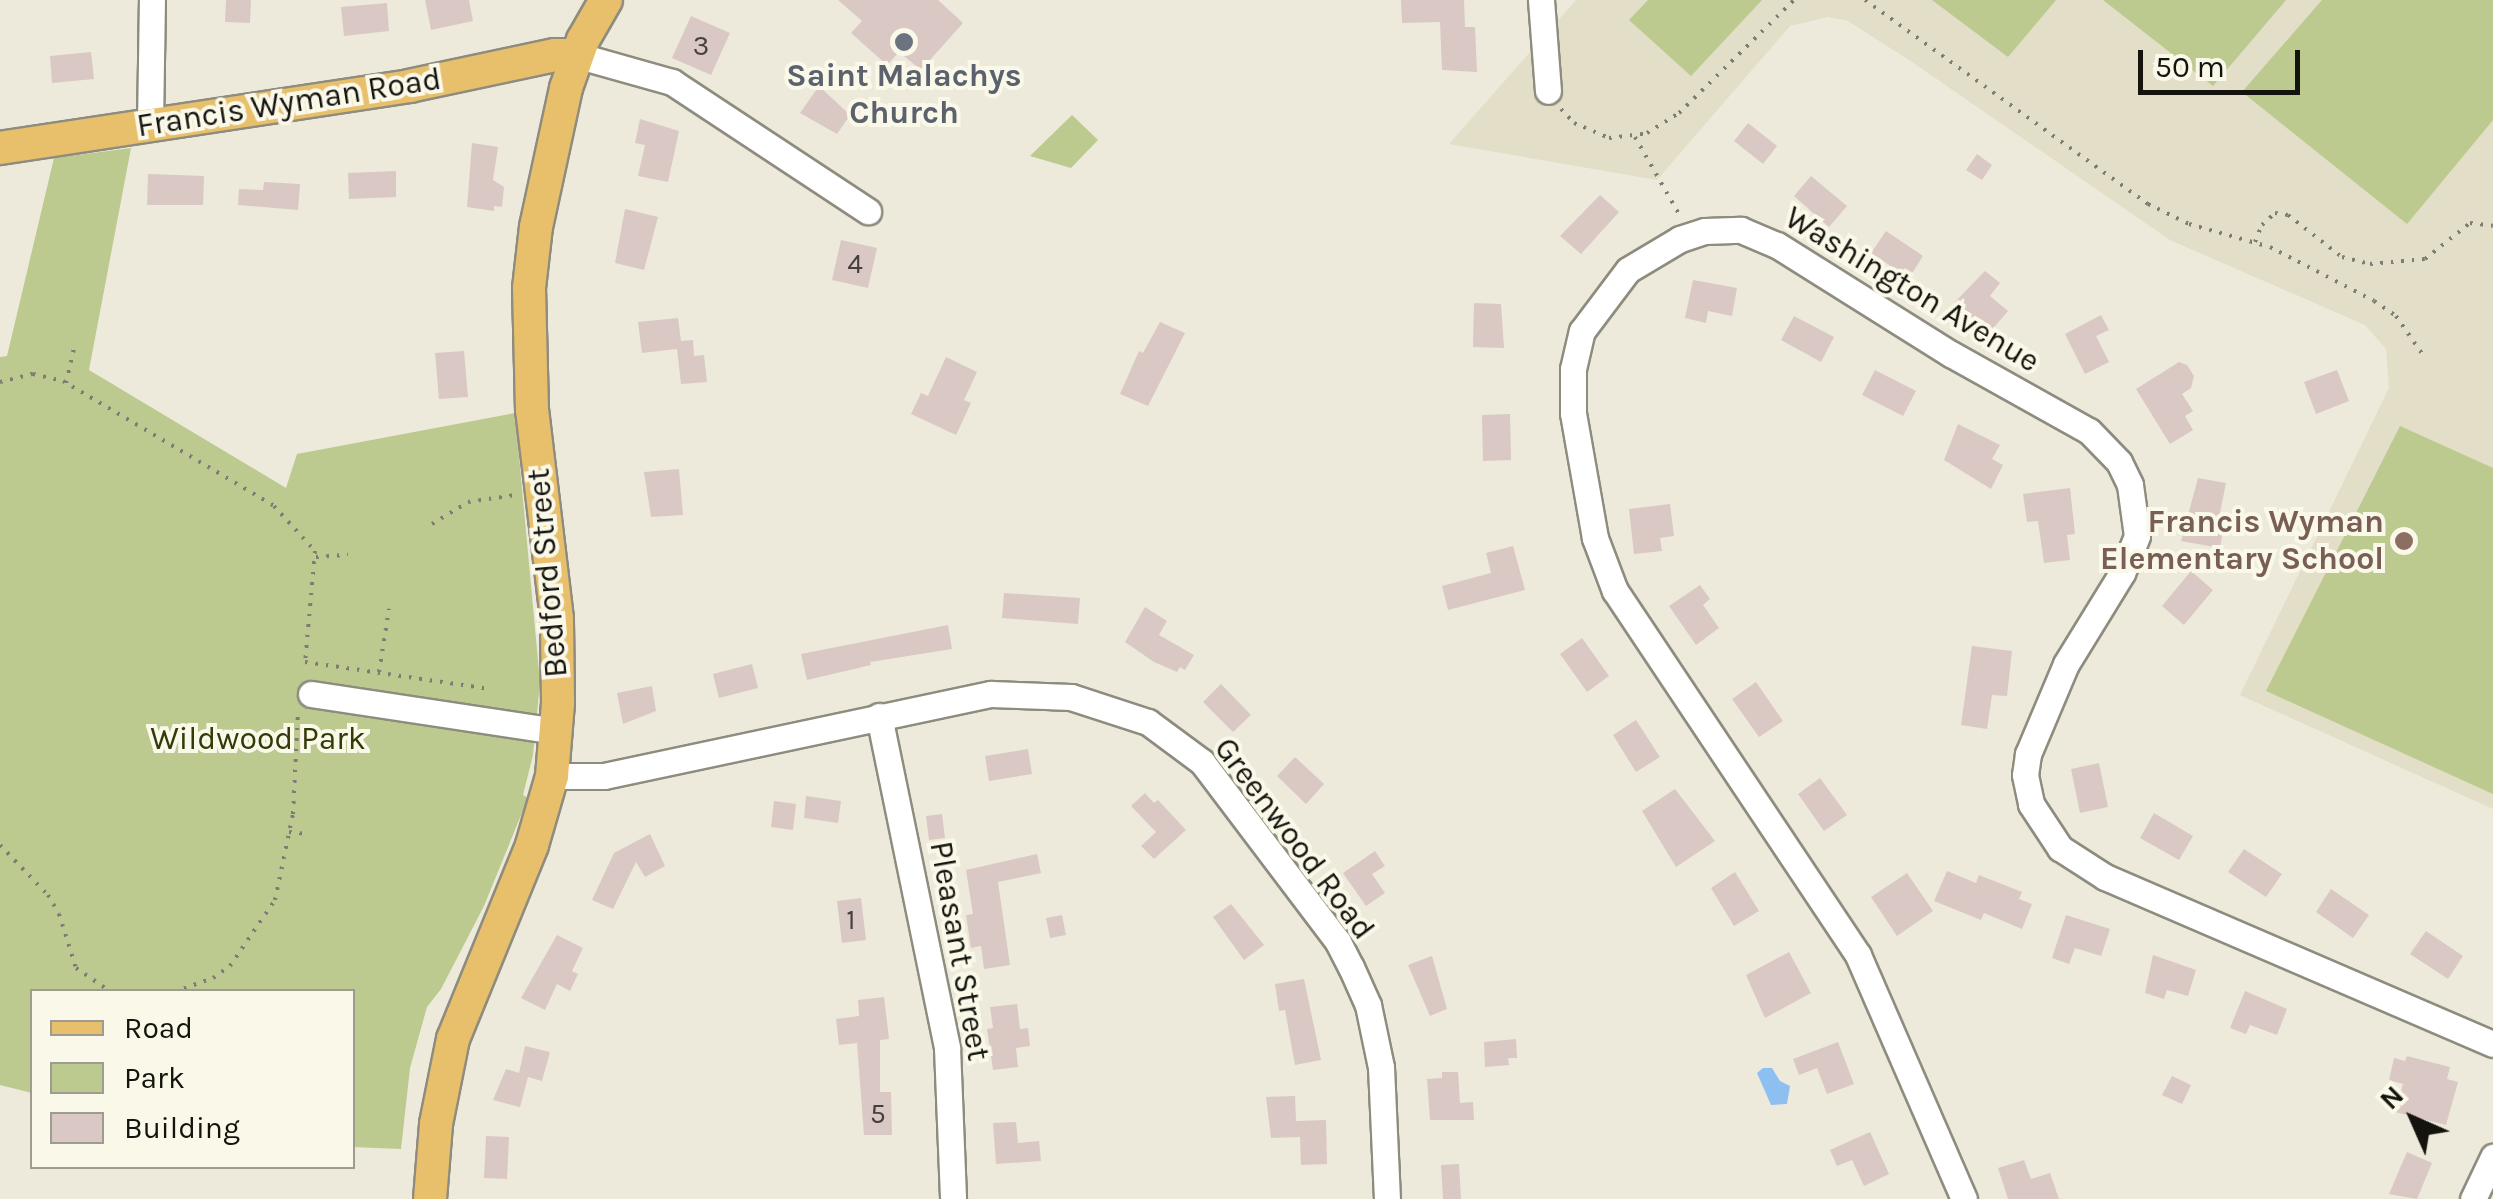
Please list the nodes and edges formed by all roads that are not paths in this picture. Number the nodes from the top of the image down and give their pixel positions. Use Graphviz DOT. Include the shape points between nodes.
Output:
graph roads {
  1 [pos="152,0"];
  2 [pos="606,0"];
  3 [pos="1541,0"];
  4 [pos="576,55"];
  5 [pos="1548,92"];
  6 [pos="150,125"];
  7 [pos="0,148"];
  8 [pos="868,211"];
  9 [pos="311,694"];
  10 [pos="879,716"];
  11 [pos="556,731"];
  12 [pos="552,776"];
  13 [pos="2493,1044"];
  14 [pos="2493,1157"];
  15 [pos="430,1199"];
  16 [pos="952,1199"];
  17 [pos="1387,1199"];
  18 [pos="1964,1199"];
  19 [pos="2474,1199"];
  1 -- 6 [label="street"];
  2 -- 4 [label="main road, Bedford Street"];
  3 -- 5 [label="street"];
  4 -- 6 [label="main road, Francis Wyman Road"];
  4 -- 8 [label="street" via="672,82"];
  4 -- 11 [label="main road, Bedford Street" via="536,228 529,288 530,379 557,619"];
  6 -- 7 [label="main road, Francis Wyman Road"];
  9 -- 11 [label="street"];
  10 -- 12 [label="street, Greenwood Road" via="604,776"];
  10 -- 16 [label="street, Pleasant Street" via="947,1048"];
  10 -- 17 [label="street, Greenwood Road" via="991,694 1071,697 1148,722 1202,762 1338,942 1368,1004 1381,1066"];
  11 -- 12 [label="main road, Bedford Street"];
  12 -- 15 [label="main road, Bedford Street" via="532,845 452,1039"];
  13 -- 18 [label="street, Washington Avenue" via="2106,877 2060,848 2031,804 2028,754 2066,664 2122,574 2137,536 2130,485 2119,462 2088,430 1777,245 1741,230 1692,235 1628,270 1582,332 1573,413 1596,538 1615,591 1866,969"];
  14 -- 19 [label="street"];
}
